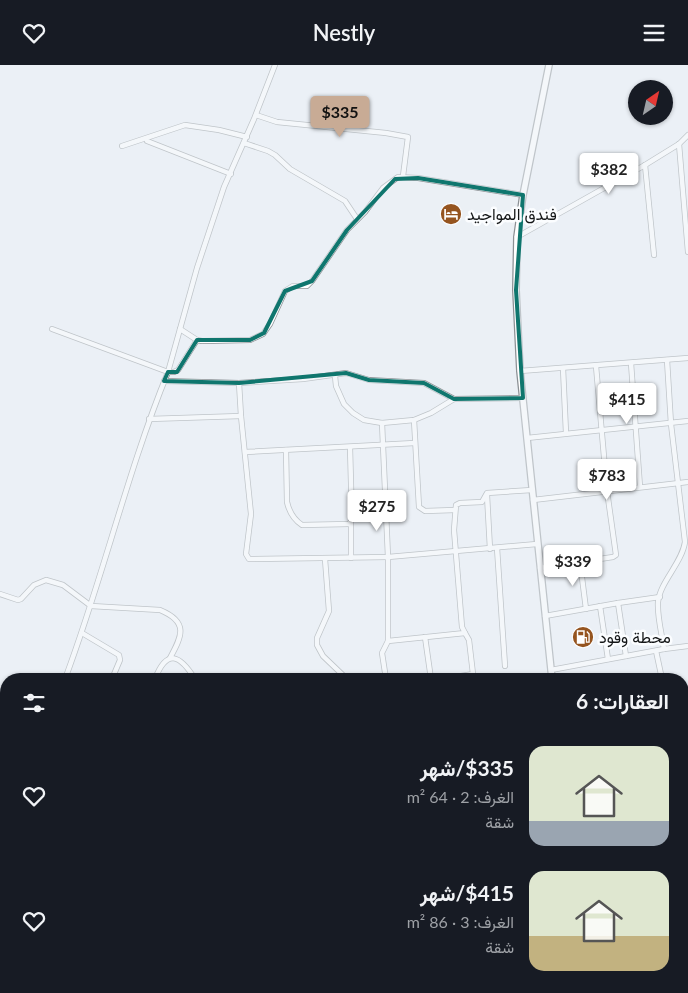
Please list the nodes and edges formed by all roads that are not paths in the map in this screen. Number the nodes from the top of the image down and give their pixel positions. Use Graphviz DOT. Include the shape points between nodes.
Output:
graph roads {
  1 [pos="274,65"];
  2 [pos="549,65"];
  3 [pos="256,115"];
  4 [pos="688,135"];
  5 [pos="247,137"];
  6 [pos="147,141"];
  7 [pos="244,143"];
  8 [pos="679,144"];
  9 [pos="122,146"];
  10 [pos="645,165"];
  11 [pos="231,173"];
  12 [pos="402,177"];
  13 [pos="523,195"];
  14 [pos="357,219"];
  15 [pos="518,237"];
  16 [pos="688,252"];
  17 [pos="654,255"];
  18 [pos="52,329"];
  19 [pos="180,329"];
  20 [pos="197,340"];
  21 [pos="688,358"];
  22 [pos="667,360"];
  23 [pos="632,363"];
  24 [pos="596,365"];
  25 [pos="563,368"];
  26 [pos="520,371"];
  27 [pos="168,372"];
  28 [pos="335,376"];
  29 [pos="164,381"];
  30 [pos="239,383"];
  31 [pos="523,398"];
  32 [pos="454,399"];
  33 [pos="241,416"];
  34 [pos="150,419"];
  35 [pos="414,420"];
  36 [pos="688,421"];
  37 [pos="382,423"];
  38 [pos="671,424"];
  39 [pos="636,427"];
  40 [pos="601,430"];
  41 [pos="566,433"];
  42 [pos="527,438"];
  43 [pos="416,443"];
  44 [pos="383,445"];
  45 [pos="350,447"];
  46 [pos="286,450"];
  47 [pos="245,453"];
  48 [pos="678,482"];
  49 [pos="688,482"];
  50 [pos="640,487"];
  51 [pos="532,490"];
  52 [pos="607,491"];
  53 [pos="487,493"];
  54 [pos="533,500"];
  55 [pos="352,501"];
  56 [pos="385,502"];
  57 [pos="455,510"];
  58 [pos="351,522"];
  59 [pos="538,544"];
  60 [pos="686,547"];
  61 [pos="497,548"];
  62 [pos="490,549"];
  63 [pos="456,551"];
  64 [pos="388,557"];
  65 [pos="351,558"];
  66 [pos="325,559"];
  67 [pos="580,562"];
  68 [pos="540,568"];
  69 [pos="0,594"];
  70 [pos="660,597"];
  71 [pos="618,603"];
  72 [pos="92,606"];
  73 [pos="600,606"];
  74 [pos="586,609"];
  75 [pos="545,616"];
  76 [pos="82,633"];
  77 [pos="465,633"];
  78 [pos="425,637"];
  79 [pos="388,641"];
  80 [pos="688,646"];
  81 [pos="664,649"];
  82 [pos="656,651"];
  83 [pos="626,656"];
  84 [pos="170,658"];
  85 [pos="608,659"];
  86 [pos="505,666"];
  87 [pos="551,670"];
  88 [pos="67,673"];
  89 [pos="115,673"];
  90 [pos="157,673"];
  91 [pos="191,673"];
  92 [pos="341,673"];
  93 [pos="385,673"];
  94 [pos="430,673"];
  95 [pos="473,673"];
  96 [pos="551,673"];
  97 [pos="661,673"];
  1 -- 3 [label="street"];
  2 -- 13 [label="street"];
  3 -- 5 [label="street"];
  3 -- 12 [label="street" via="277,122 408,137"];
  4 -- 8 [label="street"];
  5 -- 7 [label="street"];
  5 -- 9 [label="street" via="185,125"];
  6 -- 11 [label="street"];
  7 -- 11 [label="street"];
  7 -- 14 [label="street" via="275,155 290,169 345,201"];
  8 -- 10 [label="street"];
  8 -- 16 [label="street"];
  10 -- 15 [label="street"];
  10 -- 17 [label="street"];
  11 -- 19 [label="street"];
  12 -- 13 [label="street"];
  12 -- 14 [label="street" via="383,188"];
  13 -- 15 [label="street"];
  14 -- 20 [label="street" via="312,281 307,286 293,286 285,291 263,334 250,340"];
  15 -- 26 [label="street" via="516,308"];
  18 -- 27 [label="street"];
  19 -- 20 [label="street"];
  19 -- 27 [label="street"];
  20 -- 27 [label="street" via="178,370"];
  21 -- 22 [label="street"];
  22 -- 23 [label="street"];
  22 -- 38 [label="street"];
  23 -- 24 [label="street"];
  23 -- 39 [label="street"];
  24 -- 25 [label="street"];
  24 -- 40 [label="street"];
  25 -- 26 [label="street"];
  25 -- 41 [label="street"];
  26 -- 31 [label="street"];
  27 -- 29 [label="street"];
  28 -- 30 [label="street"];
  28 -- 32 [label="street" via="346,373 368,380 424,383"];
  28 -- 37 [label="street" via="344,404 364,420"];
  29 -- 30 [label="street"];
  29 -- 34 [label="street"];
  30 -- 33 [label="street"];
  31 -- 32 [label="street"];
  31 -- 42 [label="street"];
  32 -- 35 [label="street"];
  33 -- 34 [label="street"];
  33 -- 47 [label="street"];
  34 -- 72 [label="street"];
  35 -- 37 [label="street"];
  35 -- 43 [label="street"];
  36 -- 38 [label="street"];
  37 -- 44 [label="street"];
  38 -- 39 [label="street"];
  38 -- 48 [label="street"];
  39 -- 40 [label="street"];
  39 -- 50 [label="street"];
  40 -- 41 [label="street"];
  40 -- 52 [label="street"];
  41 -- 42 [label="street"];
  42 -- 51 [label="street"];
  43 -- 44 [label="street"];
  43 -- 57 [label="street" via="419,507 425,511"];
  44 -- 45 [label="street"];
  44 -- 56 [label="street"];
  45 -- 46 [label="street"];
  45 -- 55 [label="street"];
  46 -- 47 [label="street"];
  46 -- 58 [label="street" via="287,501 294,518 302,525"];
  47 -- 66 [label="street" via="251,514 247,557 251,560"];
  48 -- 49 [label="street"];
  48 -- 50 [label="street"];
  48 -- 60 [label="street"];
  50 -- 52 [label="street"];
  51 -- 53 [label="street"];
  51 -- 54 [label="street"];
  52 -- 54 [label="street"];
  52 -- 67 [label="street" via="616,555"];
  53 -- 57 [label="street" via="482,502 460,503"];
  53 -- 62 [label="street"];
  54 -- 59 [label="street"];
  55 -- 56 [label="street"];
  55 -- 58 [label="street"];
  56 -- 64 [label="street"];
  57 -- 63 [label="street"];
  58 -- 65 [label="street"];
  59 -- 61 [label="street"];
  59 -- 68 [label="street"];
  60 -- 70 [label="street"];
  61 -- 62 [label="street"];
  61 -- 86 [label="street"];
  62 -- 63 [label="street"];
  63 -- 64 [label="street"];
  63 -- 77 [label="street"];
  64 -- 65 [label="street"];
  64 -- 79 [label="street"];
  65 -- 66 [label="street"];
  66 -- 92 [label="street" via="329,611 317,645 323,656"];
  67 -- 68 [label="street"];
  67 -- 74 [label="street"];
  68 -- 75 [label="street"];
  69 -- 72 [label="street" via="18,600 34,585 46,580 67,588"];
  70 -- 71 [label="street"];
  70 -- 81 [label="street"];
  71 -- 73 [label="street"];
  71 -- 83 [label="street"];
  72 -- 76 [label="street"];
  72 -- 84 [label="street" via="160,610 169,614 176,620 180,637"];
  73 -- 74 [label="street"];
  73 -- 85 [label="street"];
  74 -- 75 [label="street"];
  75 -- 87 [label="street"];
  76 -- 88 [label="street"];
  76 -- 89 [label="street" via="119,655"];
  77 -- 78 [label="street"];
  77 -- 95 [label="street" via="469,640"];
  78 -- 79 [label="street"];
  78 -- 94 [label="street"];
  79 -- 93 [label="street" via="382,653"];
  80 -- 81 [label="street"];
  81 -- 82 [label="street"];
  82 -- 83 [label="street"];
  82 -- 97 [label="street"];
  83 -- 85 [label="street"];
  84 -- 90 [label="street" via="161,664"];
  84 -- 91 [label="street" via="182,661"];
  85 -- 87 [label="street"];
  87 -- 96 [label="street"];
}
